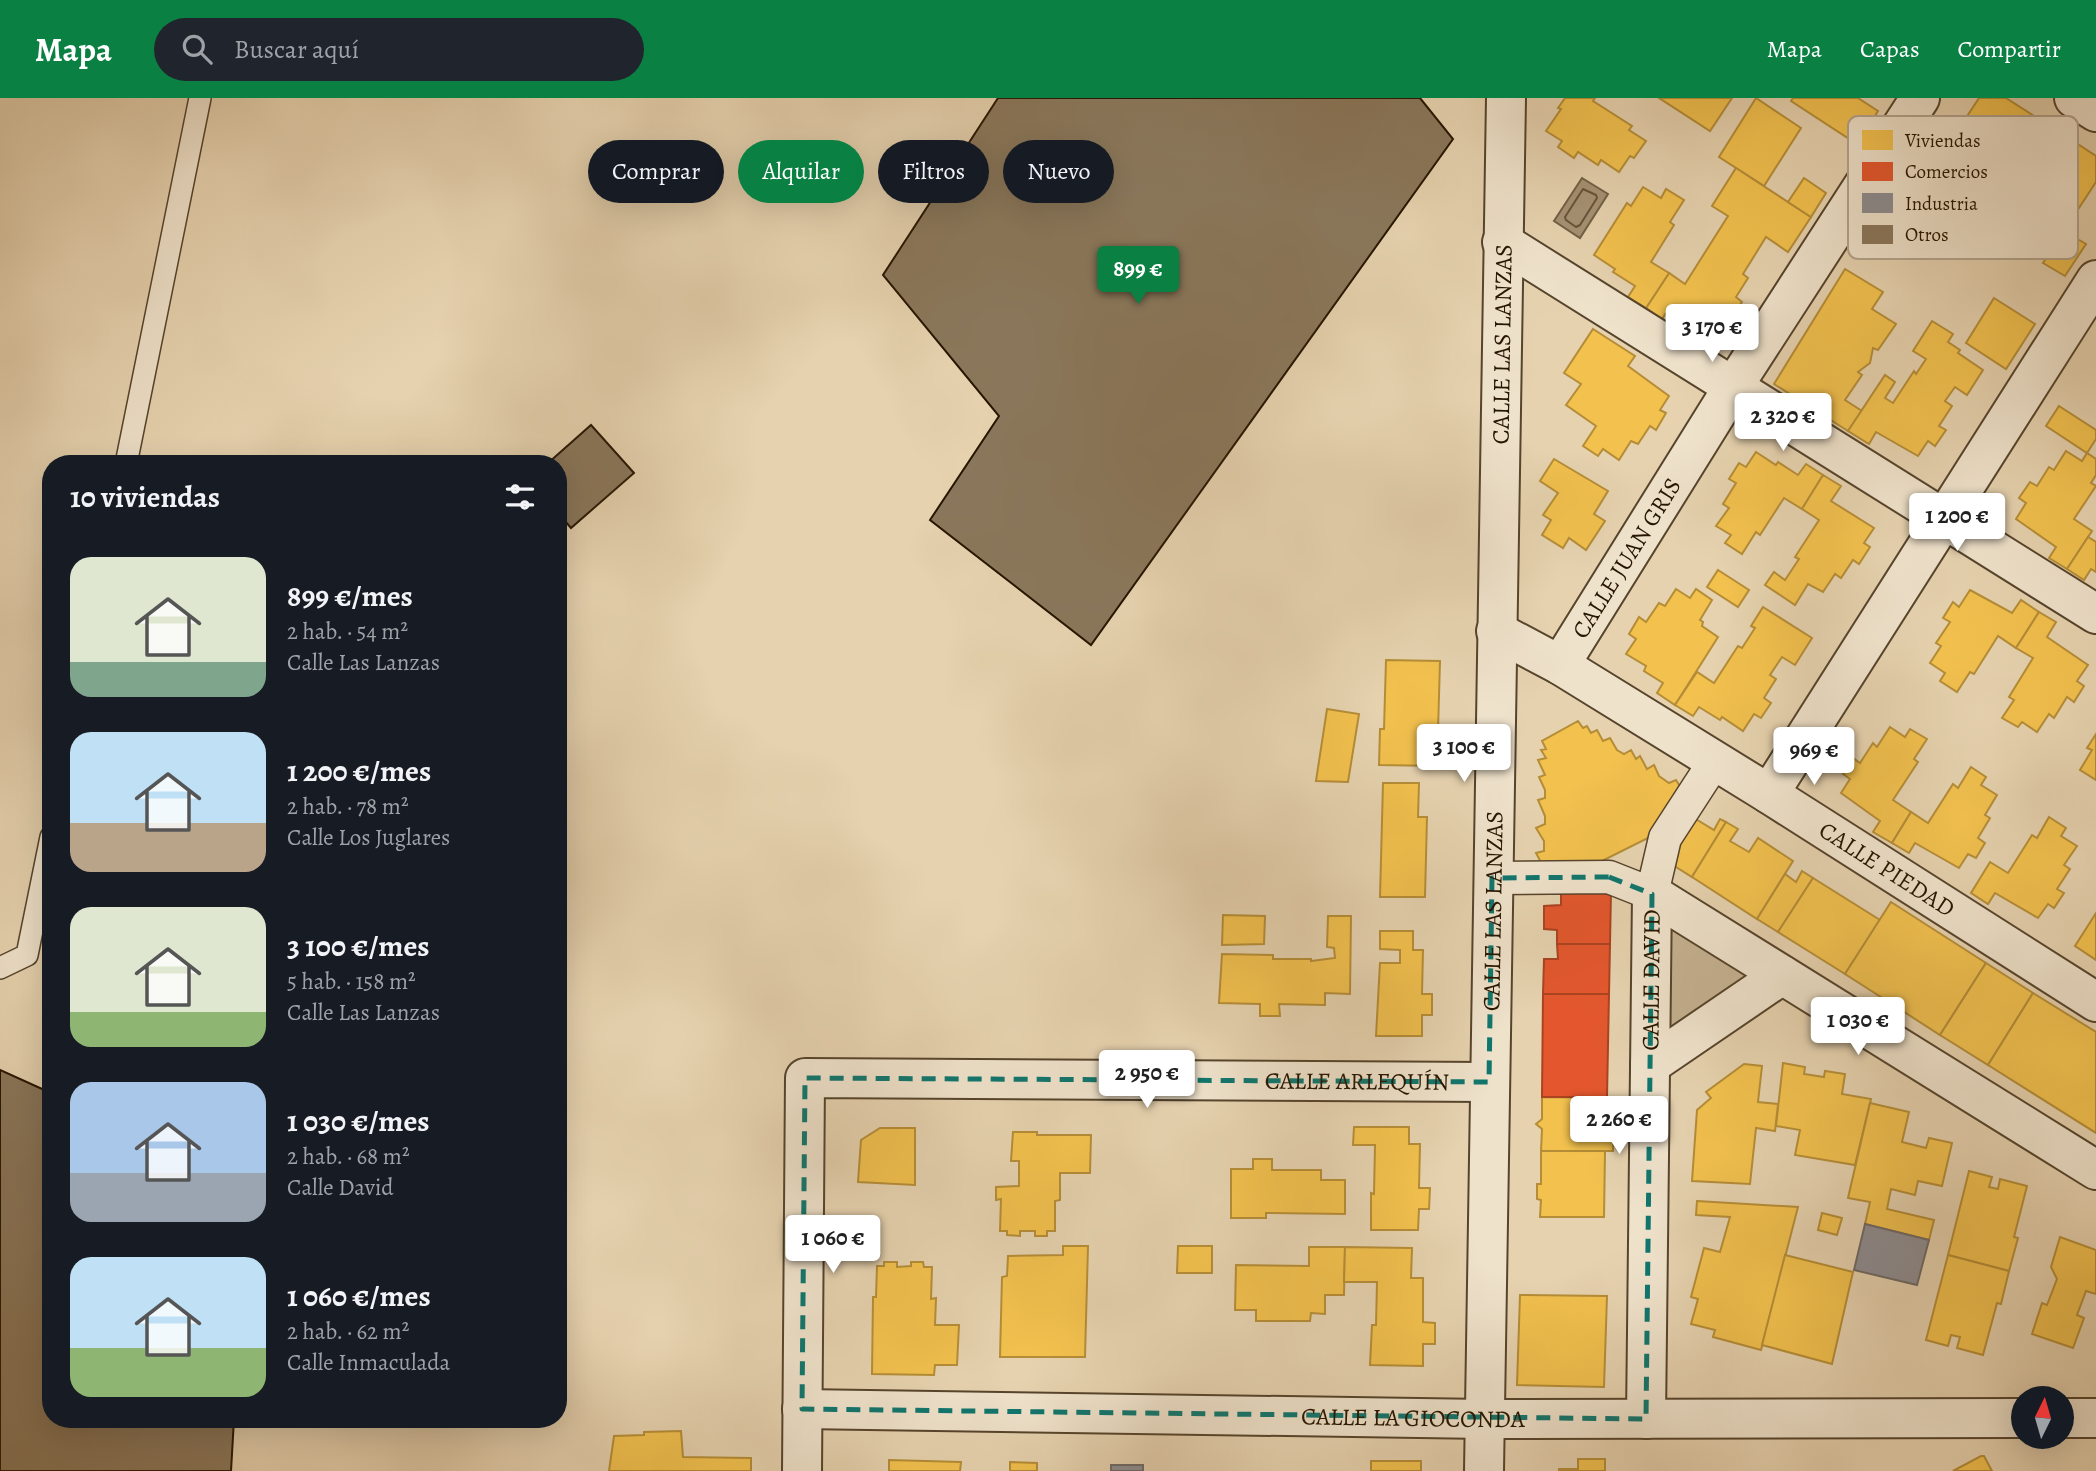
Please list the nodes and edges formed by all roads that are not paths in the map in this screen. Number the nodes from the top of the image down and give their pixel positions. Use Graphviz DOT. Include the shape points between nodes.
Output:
graph roads {
  1 [pos="200,98"];
  2 [pos="1506,98"];
  3 [pos="1920,98"];
  4 [pos="2074,98"];
  5 [pos="2096,112"];
  6 [pos="1908,116"];
  7 [pos="1848,209"];
  8 [pos="1502,242"];
  9 [pos="2096,280"];
  10 [pos="1733,387"];
  11 [pos="128,455"];
  12 [pos="1944,519"];
  13 [pos="2096,614"];
  14 [pos="1496,631"];
  15 [pos="1560,666"];
  16 [pos="1715,761"];
  17 [pos="1769,793"];
  18 [pos="1492,878"];
  19 [pos="42,881"];
  20 [pos="1652,894"];
  21 [pos="0,968"];
  22 [pos="1782,975"];
  23 [pos="2096,1002"];
  24 [pos="1650,1065"];
  25 [pos="1489,1082"];
  26 [pos="2096,1170"];
  27 [pos="802,1409"];
  28 [pos="2011,1418"];
  29 [pos="2074,1418"];
  30 [pos="2096,1418"];
  31 [pos="1485,1419"];
  32 [pos="1646,1419"];
  33 [pos="802,1471"];
  34 [pos="1484,1471"];
  1 -- 11 [label="lane"];
  2 -- 8 [label="street, CALLE LAS LANZAS"];
  3 -- 6 [label="street, CALLE JUAN GRIS"];
  4 -- 5 [label="street"];
  7 -- 10 [label="street, CALLE JUAN GRIS"];
  8 -- 10 [label="street"];
  8 -- 14 [label="street, CALLE LAS LANZAS"];
  9 -- 12 [label="street"];
  10 -- 12 [label="street"];
  10 -- 15 [label="street, CALLE JUAN GRIS"];
  12 -- 13 [label="street"];
  12 -- 17 [label="street"];
  14 -- 15 [label="street, CALLE PIEDAD"];
  14 -- 18 [label="street, CALLE LAS LANZAS"];
  15 -- 16 [label="street, CALLE PIEDAD"];
  16 -- 17 [label="street, CALLE PIEDAD"];
  16 -- 20 [label="street" via="1665,838"];
  17 -- 23 [label="street, CALLE PIEDAD"];
  18 -- 20 [label="street" via="1609,877"];
  18 -- 25 [label="street, CALLE LAS LANZAS"];
  19 -- 21 [label="lane" via="27,955"];
  20 -- 22 [label="street, CALLE DAVID"];
  20 -- 24 [label="street, CALLE DAVID"];
  22 -- 24 [label="street"];
  22 -- 26 [label="street, CALLE DAVID"];
  24 -- 32 [label="street, CALLE DAVID"];
  25 -- 27 [label="street, CALLE ARLEQUÍN" via="805,1078"];
  25 -- 31 [label="street, CALLE LAS LANZAS"];
  27 -- 31 [label="street, CALLE LA GIOCONDA"];
  27 -- 33 [label="street"];
  28 -- 32 [label="street, CALLE LA GIOCONDA"];
  29 -- 30 [label="street"];
  31 -- 32 [label="street, CALLE LA GIOCONDA"];
  31 -- 34 [label="street, CALLE LAS LANZAS"];
}
